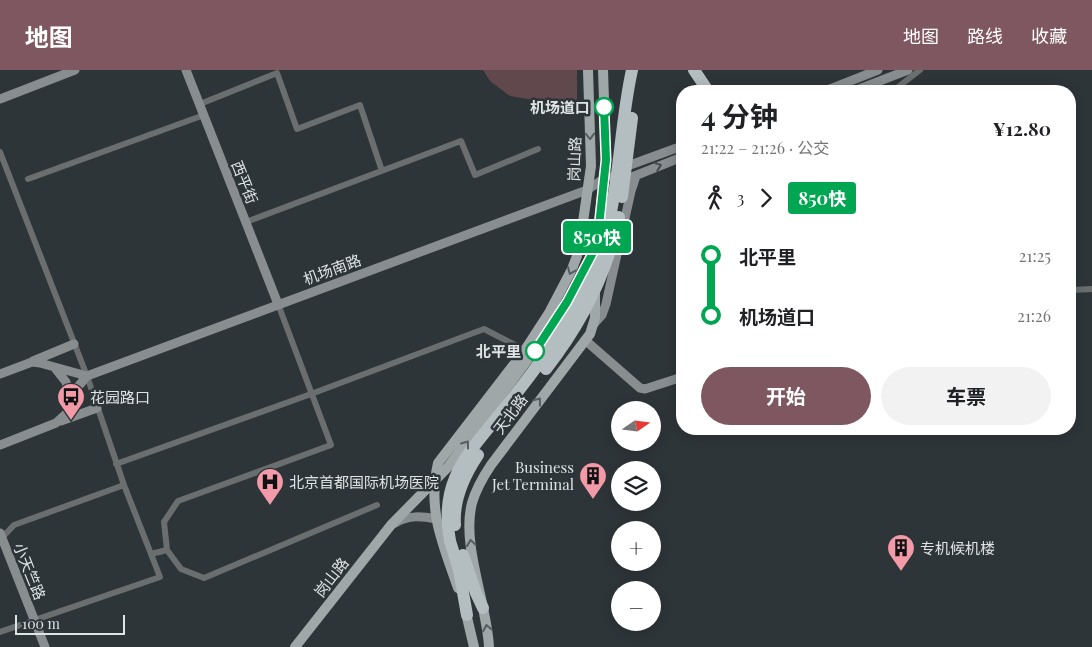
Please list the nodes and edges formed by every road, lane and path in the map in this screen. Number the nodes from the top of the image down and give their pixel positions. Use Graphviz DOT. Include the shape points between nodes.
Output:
graph roads {
  1 [pos="75,70"];
  2 [pos="186,70"];
  3 [pos="588,70"];
  4 [pos="603,70"];
  5 [pos="632,70"];
  6 [pos="640,70"];
  7 [pos="694,70"];
  8 [pos="878,70"];
  9 [pos="908,70"];
  10 [pos="920,70"];
  11 [pos="704,85"];
  12 [pos="840,85"];
  13 [pos="869,85"];
  14 [pos="901,85"];
  15 [pos="0,98"];
  16 [pos="200,104"];
  17 [pos="204,115"];
  18 [pos="676,148"];
  19 [pos="538,149"];
  20 [pos="0,152"];
  21 [pos="676,159"];
  22 [pos="382,171"];
  23 [pos="636,176"];
  24 [pos="28,179"];
  25 [pos="604,179"];
  26 [pos="588,190"];
  27 [pos="603,190"];
  28 [pos="246,222"];
  29 [pos="597,245"];
  30 [pos="1092,289"];
  31 [pos="1076,290"];
  32 [pos="278,304"];
  33 [pos="593,325"];
  34 [pos="585,340"];
  35 [pos="74,344"];
  36 [pos="525,350"];
  37 [pos="32,362"];
  38 [pos="55,368"];
  39 [pos="0,374"];
  40 [pos="87,376"];
  41 [pos="676,379"];
  42 [pos="311,394"];
  43 [pos="70,403"];
  44 [pos="97,408"];
  45 [pos="56,423"];
  46 [pos="0,445"];
  47 [pos="116,464"];
  48 [pos="434,481"];
  49 [pos="124,485"];
  50 [pos="377,505"];
  51 [pos="436,519"];
  52 [pos="391,525"];
  53 [pos="1,537"];
  54 [pos="454,539"];
  55 [pos="167,550"];
  56 [pos="151,554"];
  57 [pos="483,608"];
  58 [pos="466,615"];
  59 [pos="35,620"];
  60 [pos="0,632"];
  61 [pos="45,647"];
  62 [pos="295,647"];
  63 [pos="474,647"];
  64 [pos="489,647"];
  1 -- 15 [label="street"];
  2 -- 16 [label="street, 西平街"];
  3 -- 26 [label="main road, 岗山路, one-way" via="591,166"];
  4 -- 25 [label="main road, 岗山路"];
  5 -- 54 [label="highway, bridge" via="613,205 592,276 548,352 457,472 447,506 447,523"];
  6 -- 54 [label="highway, bridge" via="619,215 600,280 568,339 469,470 456,506"];
  7 -- 11 [label="highway"];
  8 -- 12 [label="street"];
  9 -- 13 [label="street"];
  10 -- 14 [label="street"];
  16 -- 17 [label="street, 西平街"];
  16 -- 22 [label="street" via="277,73 297,129 360,105"];
  17 -- 24 [label="street"];
  17 -- 28 [label="street, 西平街"];
  18 -- 25 [label="street" via="622,168"];
  19 -- 22 [label="street" via="475,175 461,140"];
  20 -- 35 [label="street"];
  23 -- 21 [label="street, one-way"];
  22 -- 28 [label="street"];
  23 -- 27 [label="street"];
  23 -- 33 [label="street" via="606,304"];
  25 -- 26 [label="street"];
  25 -- 27 [label="main road, 岗山路"];
  26 -- 27 [label="street"];
  26 -- 32 [label="street, 机场南路"];
  26 -- 36 [label="main road, 天北路, one-way" via="572,269"];
  27 -- 29 [label="main road, 天北路"];
  28 -- 32 [label="street, 西平街"];
  29 -- 33 [label="main road, 天北路" via="593,261 596,305"];
  48 -- 29 [label="main road, 天北路, one-way" via="448,467 543,339"];
  30 -- 31 [label="street"];
  32 -- 40 [label="street, 机场南路"];
  32 -- 42 [label="street"];
  33 -- 34 [label="main road, 天北路"];
  34 -- 41 [label="street" via="639,388"];
  57 -- 34 [label="main road, 天北路, one-way" via="470,529 475,494 490,465"];
  35 -- 37 [label="street"];
  35 -- 40 [label="street"];
  36 -- 42 [label="street" via="484,329"];
  36 -- 48 [label="main road, 天北路" via="438,463"];
  37 -- 38 [label="street"];
  37 -- 39 [label="street"];
  38 -- 40 [label="street"];
  38 -- 43 [label="street" via="66,382"];
  40 -- 43 [label="street"];
  40 -- 44 [label="street"];
  42 -- 47 [label="street"];
  42 -- 55 [label="street" via="331,445 178,501 164,522"];
  43 -- 45 [label="street" via="69,412"];
  44 -- 45 [label="street"];
  44 -- 47 [label="street"];
  45 -- 46 [label="street"];
  47 -- 49 [label="street"];
  48 -- 51 [label="main road, 天北路"];
  48 -- 52 [label="main road, 岗山路"];
  49 -- 53 [label="street" via="14,525"];
  49 -- 56 [label="street"];
  50 -- 55 [label="street" via="204,578 181,569"];
  51 -- 52 [label="street" via="411,516"];
  51 -- 58 [label="main road, 天北路"];
  52 -- 62 [label="main road, 岗山路"];
  53 -- 59 [label="street, 小天竺路"];
  54 -- 57 [label="highway"];
  54 -- 58 [label="highway"];
  55 -- 56 [label="street"];
  56 -- 59 [label="street" via="160,577"];
  64 -- 57 [label="main road, 天北路, one-way"];
  58 -- 63 [label="main road, 天北路"];
  59 -- 60 [label="street"];
  59 -- 61 [label="street, 小天竺路"];
}
